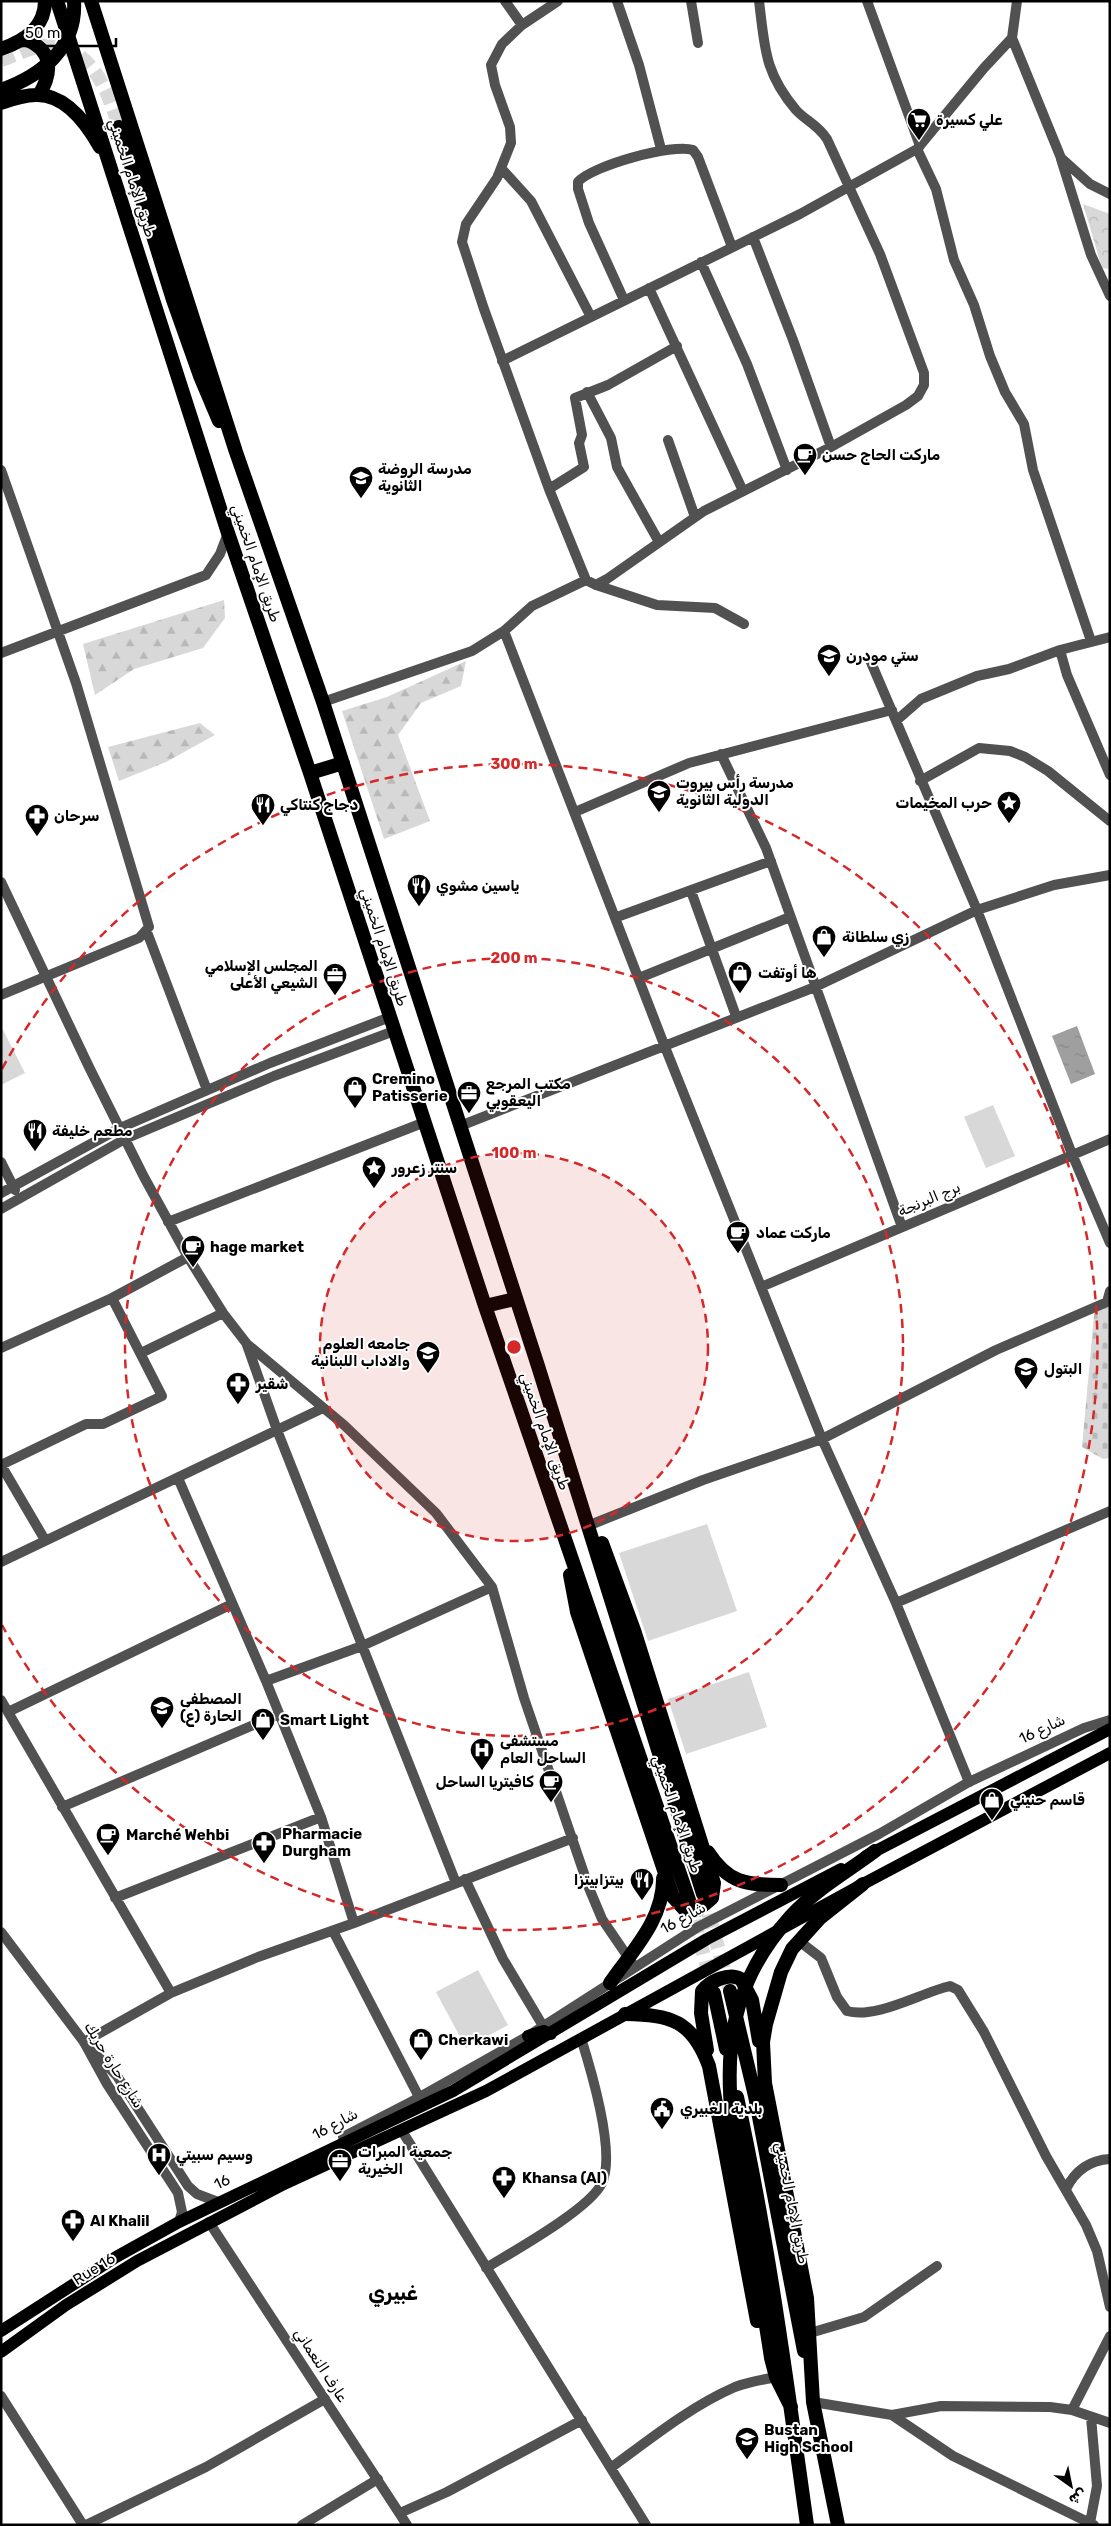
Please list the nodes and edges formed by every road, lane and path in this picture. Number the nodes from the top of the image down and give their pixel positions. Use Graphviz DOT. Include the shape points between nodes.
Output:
graph roads {
  1 [pos="45,1"];
  2 [pos="57,1"];
  3 [pos="74,1"];
  4 [pos="91,1"];
  5 [pos="505,1"];
  6 [pos="558,1"];
  7 [pos="617,1"];
  8 [pos="691,1"];
  9 [pos="759,1"];
  10 [pos="867,1"];
  11 [pos="1018,1"];
  12 [pos="522,25"];
  13 [pos="1012,38"];
  14 [pos="24,39"];
  15 [pos="698,43"];
  16 [pos="1,49"];
  17 [pos="1,90"];
  18 [pos="39,95"];
  19 [pos="1,103"];
  20 [pos="120,127"];
  21 [pos="919,147"];
  22 [pos="662,149"];
  23 [pos="1061,158"];
  24 [pos="502,169"];
  25 [pos="116,179"];
  26 [pos="850,188"];
  27 [pos="1110,194"];
  28 [pos="753,237"];
  29 [pos="732,247"];
  30 [pos="701,262"];
  31 [pos="649,288"];
  32 [pos="1110,296"];
  33 [pos="624,300"];
  34 [pos="591,317"];
  35 [pos="677,346"];
  36 [pos="502,361"];
  37 [pos="588,392"];
  38 [pos="668,440"];
  39 [pos="831,447"];
  40 [pos="236,452"];
  41 [pos="1,470"];
  42 [pos="787,470"];
  43 [pos="549,489"];
  44 [pos="743,491"];
  45 [pos="695,517"];
  46 [pos="228,533"];
  47 [pos="659,542"];
  48 [pos="591,582"];
  49 [pos="744,624"];
  50 [pos="504,631"];
  51 [pos="58,633"];
  52 [pos="1110,636"];
  53 [pos="1091,641"];
  54 [pos="1060,650"];
  55 [pos="1,653"];
  56 [pos="870,660"];
  57 [pos="323,702"];
  58 [pos="892,710"];
  59 [pos="897,720"];
  60 [pos="721,754"];
  61 [pos="343,763"];
  62 [pos="310,773"];
  63 [pos="1110,775"];
  64 [pos="920,781"];
  65 [pos="575,812"];
  66 [pos="1110,822"];
  67 [pos="771,862"];
  68 [pos="1110,875"];
  69 [pos="1,882"];
  70 [pos="691,891"];
  71 [pos="978,910"];
  72 [pos="617,917"];
  73 [pos="790,917"];
  74 [pos="147,932"];
  75 [pos="712,948"];
  76 [pos="46,977"];
  77 [pos="639,978"];
  78 [pos="815,986"];
  79 [pos="1,995"];
  80 [pos="736,1016"];
  81 [pos="392,1024"];
  82 [pos="665,1046"];
  83 [pos="207,1090"];
  84 [pos="425,1122"];
  85 [pos="460,1126"];
  86 [pos="120,1128"];
  87 [pos="125,1139"];
  88 [pos="1110,1139"];
  89 [pos="1072,1154"];
  90 [pos="1,1162"];
  91 [pos="13,1185"];
  92 [pos="1,1193"];
  93 [pos="19,1198"];
  94 [pos="1,1210"];
  95 [pos="168,1222"];
  96 [pos="902,1227"];
  97 [pos="1110,1243"];
  98 [pos="188,1257"];
  99 [pos="760,1287"];
  100 [pos="1110,1291"];
  101 [pos="112,1298"];
  102 [pos="515,1299"];
  103 [pos="485,1306"];
  104 [pos="223,1313"];
  105 [pos="247,1344"];
  106 [pos="1,1348"];
  107 [pos="141,1353"];
  108 [pos="323,1408"];
  109 [pos="277,1430"];
  110 [pos="822,1439"];
  111 [pos="1,1465"];
  112 [pos="178,1478"];
  113 [pos="577,1493"];
  114 [pos="1110,1511"];
  115 [pos="595,1523"];
  116 [pos="45,1540"];
  117 [pos="570,1554"];
  118 [pos="1,1562"];
  119 [pos="492,1587"];
  120 [pos="896,1603"];
  121 [pos="232,1604"];
  122 [pos="362,1646"];
  123 [pos="266,1681"];
  124 [pos="1,1700"];
  125 [pos="8,1712"];
  126 [pos="279,1714"];
  127 [pos="1110,1720"];
  128 [pos="1110,1730"];
  129 [pos="1110,1753"];
  130 [pos="969,1782"];
  131 [pos="62,1807"];
  132 [pos="321,1817"];
  133 [pos="573,1838"];
  134 [pos="702,1842"];
  135 [pos="874,1851"];
  136 [pos="662,1862"];
  137 [pos="461,1881"];
  138 [pos="863,1884"];
  139 [pos="782,1885"];
  140 [pos="703,1894"];
  141 [pos="115,1898"];
  142 [pos="689,1900"];
  143 [pos="354,1923"];
  144 [pos="333,1931"];
  145 [pos="1,1932"];
  146 [pos="799,1941"];
  147 [pos="632,1963"];
  148 [pos="610,1983"];
  149 [pos="730,1990"];
  150 [pos="171,1993"];
  151 [pos="714,1993"];
  152 [pos="625,2014"];
  153 [pos="542,2026"];
  154 [pos="528,2036"];
  155 [pos="581,2038"];
  156 [pos="84,2042"];
  157 [pos="547,2058"];
  158 [pos="709,2066"];
  159 [pos="765,2084"];
  160 [pos="419,2097"];
  161 [pos="153,2131"];
  162 [pos="402,2131"];
  163 [pos="142,2138"];
  164 [pos="1110,2159"];
  165 [pos="285,2170"];
  166 [pos="1066,2189"];
  167 [pos="218,2202"];
  168 [pos="179,2222"];
  169 [pos="208,2222"];
  170 [pos="938,2266"];
  171 [pos="486,2268"];
  172 [pos="1110,2307"];
  173 [pos="1,2331"];
  174 [pos="810,2333"];
  175 [pos="1110,2336"];
  176 [pos="1,2352"];
  177 [pos="771,2358"];
  178 [pos="776,2377"];
  179 [pos="1,2396"];
  180 [pos="813,2397"];
  181 [pos="325,2399"];
  182 [pos="790,2401"];
  183 [pos="1072,2410"];
  184 [pos="892,2415"];
  185 [pos="1091,2417"];
  186 [pos="582,2420"];
  187 [pos="1110,2423"];
  188 [pos="612,2467"];
  189 [pos="378,2479"];
  190 [pos="400,2513"];
  191 [pos="1092,2524"];
  192 [pos="85,2525"];
  193 [pos="302,2525"];
  194 [pos="407,2525"];
  195 [pos="646,2525"];
  196 [pos="807,2525"];
  197 [pos="838,2525"];
  1 -- 14 [label="highway" via="45,12 39,24"];
  2 -- 25 [label="highway, طريق الإمام الخميني"];
  3 -- 17 [label="highway" via="71,31 56,56 36,74"];
  4 -- 40 [label="highway, طريق الإمام الخميني"];
  5 -- 12 [label="street"];
  6 -- 12 [label="street"];
  7 -- 22 [label="street"];
  8 -- 15 [label="street"];
  9 -- 26 [label="street" via="774,81 799,113 820,129"];
  10 -- 21 [label="street"];
  11 -- 13 [label="street"];
  12 -- 24 [label="street" via="502,44 491,65 512,143"];
  13 -- 21 [label="street"];
  13 -- 23 [label="street"];
  14 -- 16 [label="highway"];
  14 -- 18 [label="highway" via="42,50 48,63 48,76"];
  18 -- 19 [label="highway"];
  18 -- 25 [label="highway" via="55,99 81,119 96,139"];
  20 -- 40 [label="highway" via="200,376"];
  21 -- 26 [label="street"];
  21 -- 53 [label="street" via="936,189 954,260 974,305 990,356 1005,392 1024,424 1034,470"];
  22 -- 29 [label="street" via="678,147 696,153"];
  22 -- 33 [label="street" via="589,174 578,182 589,223"];
  23 -- 27 [label="street" via="1090,184"];
  23 -- 32 [label="street" via="1091,254"];
  24 -- 34 [label="street" via="531,201"];
  24 -- 36 [label="street" via="466,224 462,242"];
  25 -- 46 [label="highway, طريق الإمام الخميني"];
  26 -- 28 [label="street"];
  26 -- 39 [label="street" via="880,254 924,373 924,385 918,396 906,405"];
  28 -- 29 [label="street"];
  28 -- 39 [label="street"];
  29 -- 30 [label="street"];
  30 -- 31 [label="street"];
  30 -- 42 [label="street" via="747,364"];
  31 -- 33 [label="street"];
  31 -- 35 [label="street"];
  33 -- 34 [label="street"];
  34 -- 36 [label="street"];
  35 -- 37 [label="street" via="608,385"];
  35 -- 44 [label="street"];
  36 -- 43 [label="street"];
  37 -- 43 [label="street" via="574,401 582,431 579,442 584,467"];
  37 -- 47 [label="street" via="610,438 617,468"];
  38 -- 45 [label="street"];
  39 -- 42 [label="street"];
  40 -- 57 [label="highway, طريق الإمام الخميني"];
  41 -- 51 [label="street"];
  42 -- 44 [label="street"];
  43 -- 48 [label="street"];
  44 -- 45 [label="street"];
  45 -- 47 [label="street"];
  46 -- 51 [label="street" via="220,554 206,575"];
  46 -- 62 [label="highway, طريق الإمام الخميني"];
  47 -- 48 [label="street"];
  48 -- 49 [label="street" via="657,605 715,608"];
  48 -- 50 [label="street" via="532,606"];
  50 -- 57 [label="street" via="472,651"];
  50 -- 65 [label="street"];
  51 -- 55 [label="street"];
  51 -- 74 [label="street" via="149,919"];
  52 -- 53 [label="street"];
  53 -- 54 [label="street"];
  54 -- 59 [label="street" via="1009,669 977,676 921,699"];
  54 -- 63 [label="street" via="1067,675"];
  56 -- 58 [label="street"];
  57 -- 61 [label="highway, طريق الإمام الخميني"];
  58 -- 59 [label="street"];
  58 -- 60 [label="street"];
  59 -- 64 [label="street"];
  60 -- 65 [label="street" via="690,763"];
  60 -- 67 [label="street"];
  61 -- 62 [label="highway"];
  61 -- 85 [label="highway, طريق الإمام الخميني"];
  62 -- 81 [label="highway, طريق الإمام الخميني"];
  64 -- 66 [label="street" via="979,748 1010,751 1048,771"];
  64 -- 71 [label="street"];
  65 -- 72 [label="street"];
  67 -- 70 [label="street"];
  67 -- 73 [label="street"];
  68 -- 71 [label="street" via="1054,885"];
  69 -- 76 [label="street"];
  70 -- 72 [label="street"];
  70 -- 75 [label="street"];
  71 -- 78 [label="street"];
  71 -- 89 [label="street"];
  72 -- 77 [label="street"];
  73 -- 75 [label="street"];
  73 -- 78 [label="street"];
  74 -- 76 [label="street"];
  74 -- 83 [label="street"];
  75 -- 77 [label="street"];
  75 -- 80 [label="street"];
  76 -- 79 [label="street"];
  76 -- 86 [label="street"];
  77 -- 82 [label="street"];
  78 -- 80 [label="street"];
  78 -- 96 [label="street"];
  80 -- 82 [label="street"];
  81 -- 83 [label="street" via="270,1063"];
  81 -- 84 [label="highway, طريق الإمام الخميني"];
  81 -- 87 [label="street"];
  82 -- 85 [label="street"];
  82 -- 99 [label="street"];
  83 -- 86 [label="street"];
  84 -- 95 [label="street"];
  84 -- 103 [label="highway, طريق الإمام الخميني"];
  85 -- 102 [label="highway, طريق الإمام الخميني"];
  86 -- 87 [label="street"];
  86 -- 91 [label="street"];
  87 -- 93 [label="street"];
  87 -- 95 [label="street"];
  88 -- 89 [label="street, برج البرنجة"];
  89 -- 96 [label="street, برج البرنجة"];
  89 -- 97 [label="street"];
  90 -- 91 [label="street"];
  91 -- 92 [label="street"];
  91 -- 93 [label="street"];
  93 -- 94 [label="street"];
  95 -- 98 [label="street"];
  96 -- 99 [label="street, برج البرنجة"];
  98 -- 101 [label="street"];
  98 -- 104 [label="street"];
  99 -- 110 [label="street"];
  100 -- 110 [label="street" via="1106,1302 996,1350"];
  101 -- 106 [label="street"];
  101 -- 107 [label="street"];
  102 -- 103 [label="highway"];
  102 -- 113 [label="highway, طريق الإمام الخميني"];
  103 -- 117 [label="highway, طريق الإمام الخميني"];
  104 -- 105 [label="street"];
  104 -- 107 [label="street"];
  105 -- 108 [label="street"];
  105 -- 109 [label="street"];
  107 -- 111 [label="street" via="162,1396 104,1424 86,1424"];
  108 -- 109 [label="street"];
  108 -- 119 [label="street" via="436,1513"];
  109 -- 112 [label="street"];
  109 -- 122 [label="street"];
  110 -- 115 [label="street" via="703,1480"];
  110 -- 120 [label="street"];
  111 -- 116 [label="street"];
  112 -- 116 [label="street"];
  112 -- 121 [label="street"];
  113 -- 115 [label="highway"];
  113 -- 140 [label="highway, طريق الإمام الخميني"];
  114 -- 120 [label="street"];
  115 -- 134 [label="highway" via="632,1625"];
  116 -- 118 [label="street"];
  117 -- 136 [label="highway" via="570,1578 577,1612"];
  117 -- 142 [label="highway, طريق الإمام الخميني"];
  119 -- 122 [label="street"];
  119 -- 133 [label="street" via="524,1698"];
  120 -- 130 [label="street"];
  121 -- 123 [label="street"];
  121 -- 125 [label="street"];
  122 -- 123 [label="street"];
  122 -- 137 [label="street"];
  123 -- 126 [label="street"];
  124 -- 125 [label="street"];
  125 -- 131 [label="street"];
  126 -- 131 [label="street"];
  126 -- 132 [label="street"];
  127 -- 130 [label="street, شارع 16" via="1084,1728"];
  128 -- 135 [label="main road, شارع 16"];
  129 -- 138 [label="main road"];
  130 -- 139 [label="street, شارع 16"];
  131 -- 141 [label="street"];
  132 -- 141 [label="street"];
  132 -- 143 [label="street"];
  133 -- 137 [label="street"];
  133 -- 147 [label="street" via="602,1919"];
  134 -- 136 [label="highway" via="714,1889 712,1898 702,1908 690,1911 678,1904"];
  134 -- 139 [label="highway" via="718,1866 732,1878 747,1884"];
  135 -- 165 [label="main road, شارع 16" via="707,1939 453,2092"];
  135 -- 177 [label="highway" via="815,1894 790,1917 753,1970 744,1989 733,2031 729,2065 733,2135"];
  136 -- 147 [label="highway" via="663,1890 659,1906"];
  137 -- 143 [label="street"];
  137 -- 153 [label="street"];
  138 -- 146 [label="highway" via="820,1918"];
  138 -- 152 [label="main road"];
  139 -- 147 [label="street, شارع 16"];
  141 -- 150 [label="street"];
  143 -- 144 [label="street"];
  144 -- 150 [label="street"];
  144 -- 160 [label="street"];
  145 -- 156 [label="street, شارع حارة حريك"];
  146 -- 159 [label="highway" via="781,1972 766,2024"];
  146 -- 166 [label="street" via="821,1958 837,1997 847,2012 873,2010 950,1986 958,1990 984,2032"];
  147 -- 148 [label="highway"];
  148 -- 153 [label="street, شارع 16"];
  149 -- 180 [label="highway, طريق الإمام الخميني" via="755,2096"];
  150 -- 156 [label="street"];
  151 -- 182 [label="highway" via="754,2172"];
  152 -- 155 [label="main road"];
  152 -- 158 [label="highway" via="680,2022 695,2036"];
  153 -- 154 [label="street, شارع 16"];
  154 -- 157 [label="main road" via="544,2031 552,2035 555,2048"];
  154 -- 160 [label="street, شارع 16"];
  155 -- 157 [label="main road"];
  155 -- 171 [label="street" via="594,2080 607,2162 602,2184 585,2203"];
  156 -- 161 [label="street" via="117,2076"];
  156 -- 163 [label="street, شارع حارة حريك"];
  157 -- 162 [label="main road"];
  158 -- 159 [label="highway" via="701,2013 702,1991 729,1976 737,1977 752,2000"];
  158 -- 177 [label="highway" via="751,2298"];
  159 -- 174 [label="highway" via="802,2272"];
  160 -- 165 [label="street, شارع 16"];
  161 -- 163 [label="street"];
  161 -- 167 [label="street" via="188,2186 207,2199"];
  162 -- 169 [label="main road"];
  162 -- 171 [label="street"];
  163 -- 168 [label="street, شارع حارة حريك" via="182,2202"];
  164 -- 166 [label="street" via="1081,2169"];
  165 -- 167 [label="main road, 16"];
  166 -- 172 [label="street" via="1097,2251"];
  167 -- 168 [label="main road, 16"];
  168 -- 173 [label="main road" via="116,2257"];
  169 -- 176 [label="main road, Rue 16" via="97,2286"];
  169 -- 181 [label="street, عارف النعماني"];
  170 -- 174 [label="street" via="864,2317"];
  171 -- 186 [label="street"];
  174 -- 180 [label="highway"];
  175 -- 183 [label="street"];
  177 -- 178 [label="highway"];
  178 -- 182 [label="highway"];
  178 -- 188 [label="street" via="722,2393"];
  179 -- 192 [label="street"];
  180 -- 184 [label="street"];
  180 -- 197 [label="highway"];
  181 -- 189 [label="street, عارف النعماني"];
  181 -- 192 [label="street" via="206,2468"];
  182 -- 196 [label="highway"];
  183 -- 184 [label="street" via="941,2406"];
  183 -- 185 [label="street"];
  184 -- 191 [label="street" via="953,2456"];
  185 -- 187 [label="street"];
  185 -- 191 [label="street" via="1097,2486"];
  186 -- 188 [label="street"];
  186 -- 190 [label="street" via="447,2492"];
  188 -- 195 [label="street"];
  189 -- 190 [label="street, عارف النعماني"];
  189 -- 193 [label="street"];
  190 -- 194 [label="street, عارف النعماني"];
}
